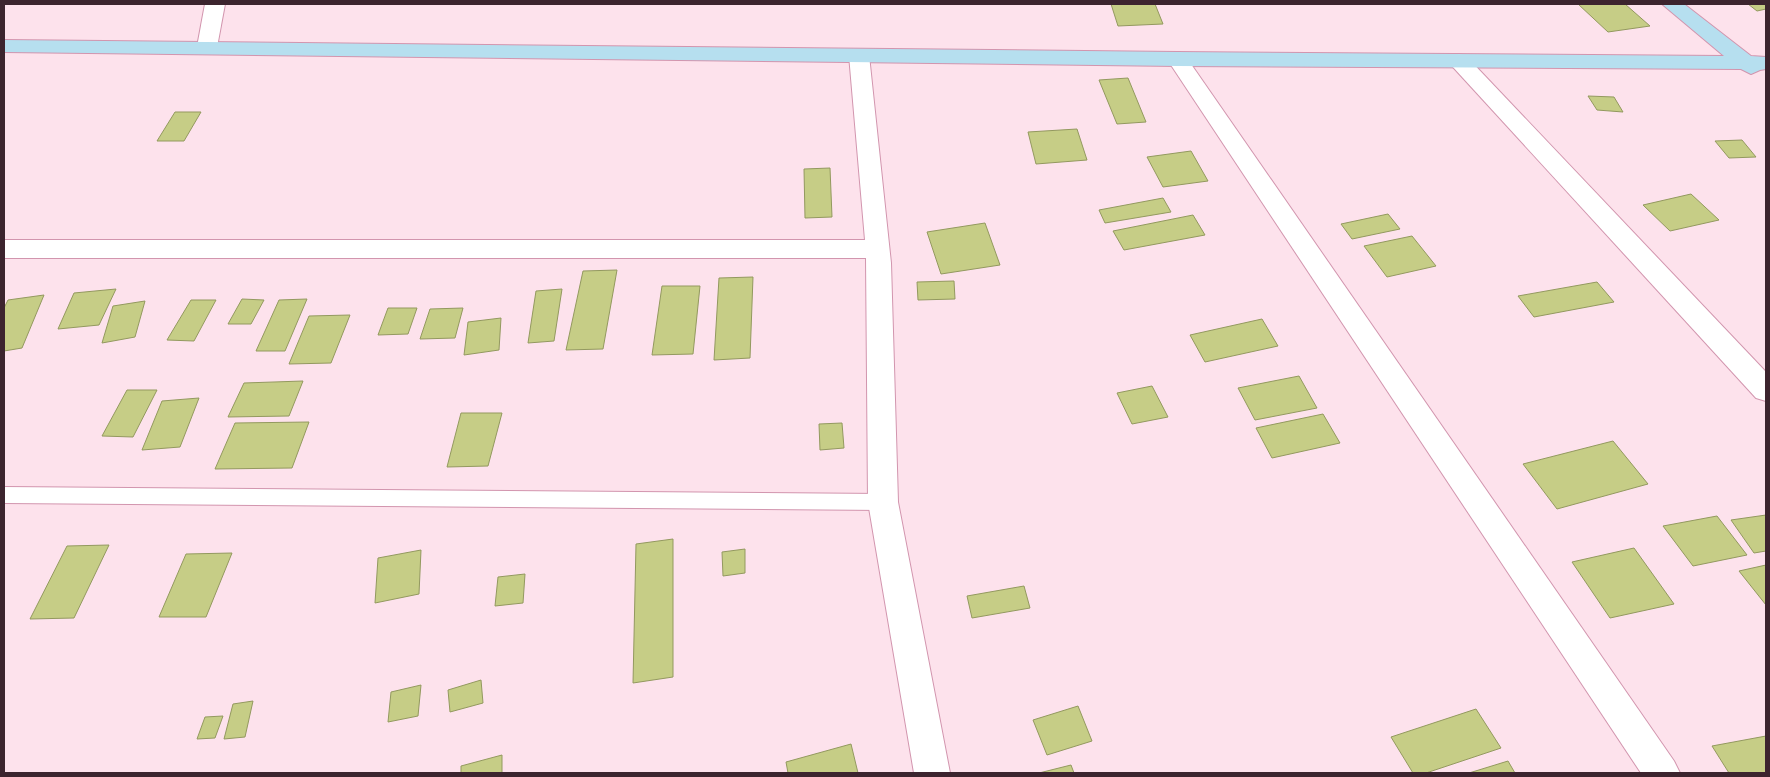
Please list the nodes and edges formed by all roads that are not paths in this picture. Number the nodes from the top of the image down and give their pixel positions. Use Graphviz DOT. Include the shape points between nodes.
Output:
graph roads {
  1 [pos="215,4"];
  2 [pos="1672,4"];
  3 [pos="4,46"];
  4 [pos="207,47"];
  5 [pos="859,55"];
  6 [pos="1177,59"];
  7 [pos="1459,61"];
  8 [pos="1756,63"];
  9 [pos="1766,79"];
  10 [pos="4,249"];
  11 [pos="878,249"];
  12 [pos="1766,390"];
  13 [pos="4,495"];
  14 [pos="883,502"];
  15 [pos="932,773"];
  16 [pos="1662,773"];
  1 -- 4 [label="street"];
  2 -- 8 [label="street"];
  3 -- 4 [label="street"];
  4 -- 5 [label="street"];
  5 -- 6 [label="street"];
  5 -- 11 [label="street"];
  6 -- 7 [label="street"];
  6 -- 16 [label="street"];
  7 -- 8 [label="street"];
  7 -- 12 [label="street"];
  8 -- 9 [label="street"];
  10 -- 11 [label="street"];
  11 -- 14 [label="street"];
  13 -- 14 [label="lane"];
  14 -- 15 [label="street"];
}
